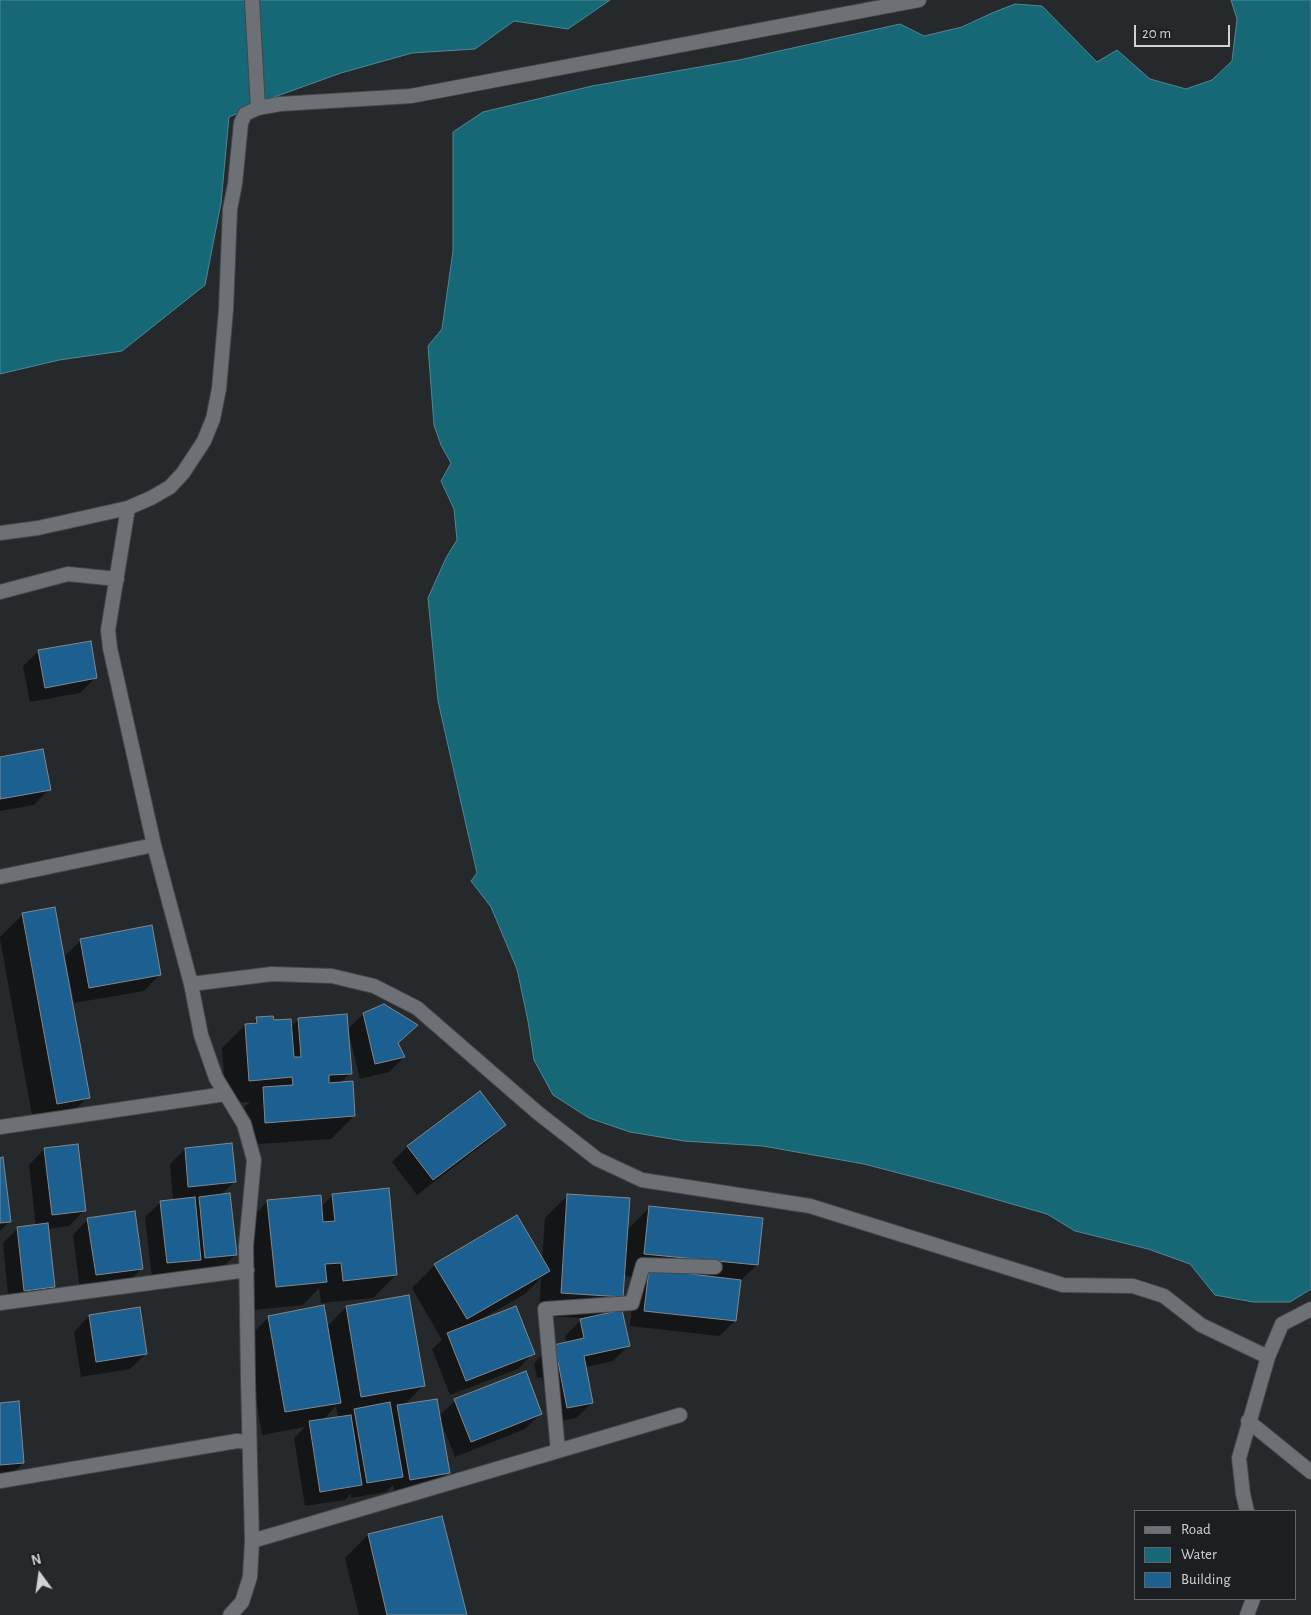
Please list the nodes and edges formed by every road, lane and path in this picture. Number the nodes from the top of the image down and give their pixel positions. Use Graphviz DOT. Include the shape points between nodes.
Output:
graph roads {
  1 [pos="252,0"];
  2 [pos="919,0"];
  3 [pos="258,108"];
  4 [pos="128,508"];
  5 [pos="0,533"];
  6 [pos="117,580"];
  7 [pos="0,592"];
  8 [pos="154,845"];
  9 [pos="0,877"];
  10 [pos="191,984"];
  11 [pos="225,1094"];
  12 [pos="0,1127"];
  13 [pos="715,1267"];
  14 [pos="247,1270"];
  15 [pos="0,1303"];
  16 [pos="1311,1309"];
  17 [pos="1268,1357"];
  18 [pos="680,1415"];
  19 [pos="1248,1421"];
  20 [pos="249,1442"];
  21 [pos="558,1451"];
  22 [pos="1311,1472"];
  23 [pos="0,1480"];
  24 [pos="1247,1510"];
  25 [pos="252,1541"];
  26 [pos="1253,1600"];
  27 [pos="230,1615"];
  28 [pos="1247,1615"];
  1 -- 3 [label="street"];
  2 -- 3 [label="street" via="410,96"];
  3 -- 4 [label="street" via="245,114 242,123 230,209 226,310 214,418 204,441 183,473 170,486"];
  4 -- 5 [label="street"];
  4 -- 6 [label="street"];
  6 -- 7 [label="street" via="68,574"];
  6 -- 8 [label="street" via="108,630 110,648"];
  8 -- 9 [label="street"];
  8 -- 10 [label="street"];
  10 -- 11 [label="street" via="201,1035"];
  10 -- 17 [label="street" via="272,974 332,976 374,986 417,1008 538,1113 597,1159 642,1180 810,1206 1063,1285 1133,1286 1164,1296 1201,1325"];
  11 -- 12 [label="street"];
  11 -- 14 [label="street" via="244,1124 254,1160 246,1246"];
  13 -- 21 [label="street" via="643,1265 632,1303 545,1308"];
  14 -- 15 [label="street"];
  14 -- 20 [label="street"];
  16 -- 17 [label="street" via="1282,1324"];
  17 -- 19 [label="street"];
  18 -- 21 [label="street"];
  19 -- 22 [label="street"];
  19 -- 24 [label="street" via="1239,1458"];
  20 -- 23 [label="street" via="237,1441"];
  20 -- 25 [label="street"];
  21 -- 25 [label="street"];
  25 -- 27 [label="street" via="250,1577 242,1602"];
  26 -- 28 [label="street"];
}
